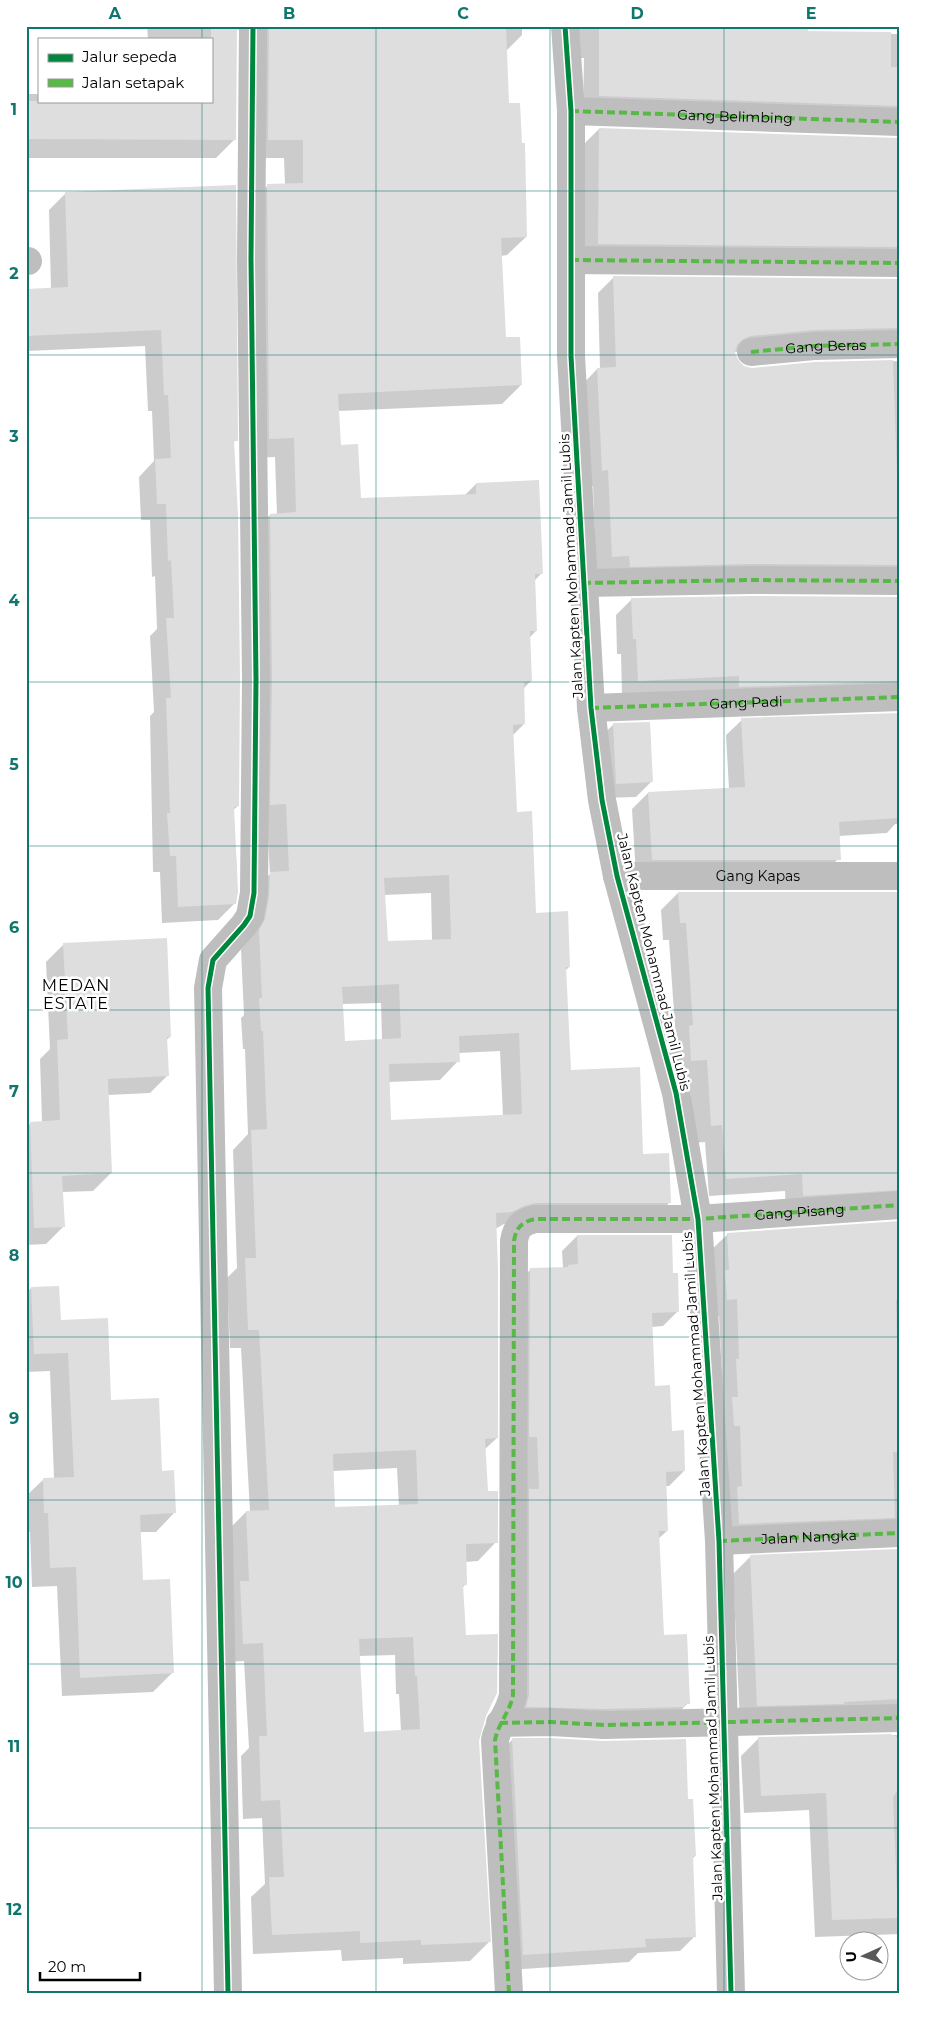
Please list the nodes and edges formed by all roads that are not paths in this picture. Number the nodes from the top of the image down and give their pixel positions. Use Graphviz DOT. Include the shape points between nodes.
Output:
graph roads {
  1 [pos="253,26"];
  2 [pos="565,26"];
  3 [pos="571,111"];
  4 [pos="900,122"];
  5 [pos="571,260"];
  6 [pos="900,263"];
  7 [pos="900,344"];
  8 [pos="751,352"];
  9 [pos="900,581"];
  10 [pos="583,584"];
  11 [pos="900,697"];
  12 [pos="591,708"];
  13 [pos="617,876"];
  14 [pos="900,876"];
  15 [pos="900,1204"];
  16 [pos="698,1219"];
  17 [pos="900,1533"];
  18 [pos="718,1541"];
  19 [pos="900,1718"];
  20 [pos="500,1723"];
  21 [pos="724,1723"];
  22 [pos="228,1993"];
  23 [pos="509,1993"];
  24 [pos="731,1993"];
  1 -- 22 [label="street" via="254,893 250,916 213,960 208,988"];
  2 -- 3 [label="street, Jalan Kapten Mohammad Jamil Lubis"];
  3 -- 4 [label="street, Gang Belimbing"];
  3 -- 5 [label="street, Jalan Kapten Mohammad Jamil Lubis"];
  5 -- 6 [label="street"];
  5 -- 10 [label="street, Jalan Kapten Mohammad Jamil Lubis" via="571,356"];
  7 -- 8 [label="street, Gang Beras" via="814,346"];
  9 -- 10 [label="street"];
  10 -- 12 [label="street, Jalan Kapten Mohammad Jamil Lubis"];
  11 -- 12 [label="street, Gang Padi"];
  12 -- 13 [label="street, Jalan Kapten Mohammad Jamil Lubis" via="602,800"];
  13 -- 14 [label="street, Gang Kapas"];
  13 -- 16 [label="street, Jalan Kapten Mohammad Jamil Lubis" via="676,1094"];
  15 -- 16 [label="street, Gang Pisang"];
  16 -- 18 [label="street, Jalan Kapten Mohammad Jamil Lubis"];
  16 -- 20 [label="street, Gang Pisang" via="535,1219 520,1225 515,1231 513,1695"];
  17 -- 18 [label="street, Jalan Nangka"];
  18 -- 21 [label="street, Jalan Kapten Mohammad Jamil Lubis"];
  19 -- 21 [label="street"];
  20 -- 21 [label="street"];
  20 -- 23 [label="street" via="495,1751"];
  21 -- 24 [label="street, Jalan Kapten Mohammad Jamil Lubis"];
}
